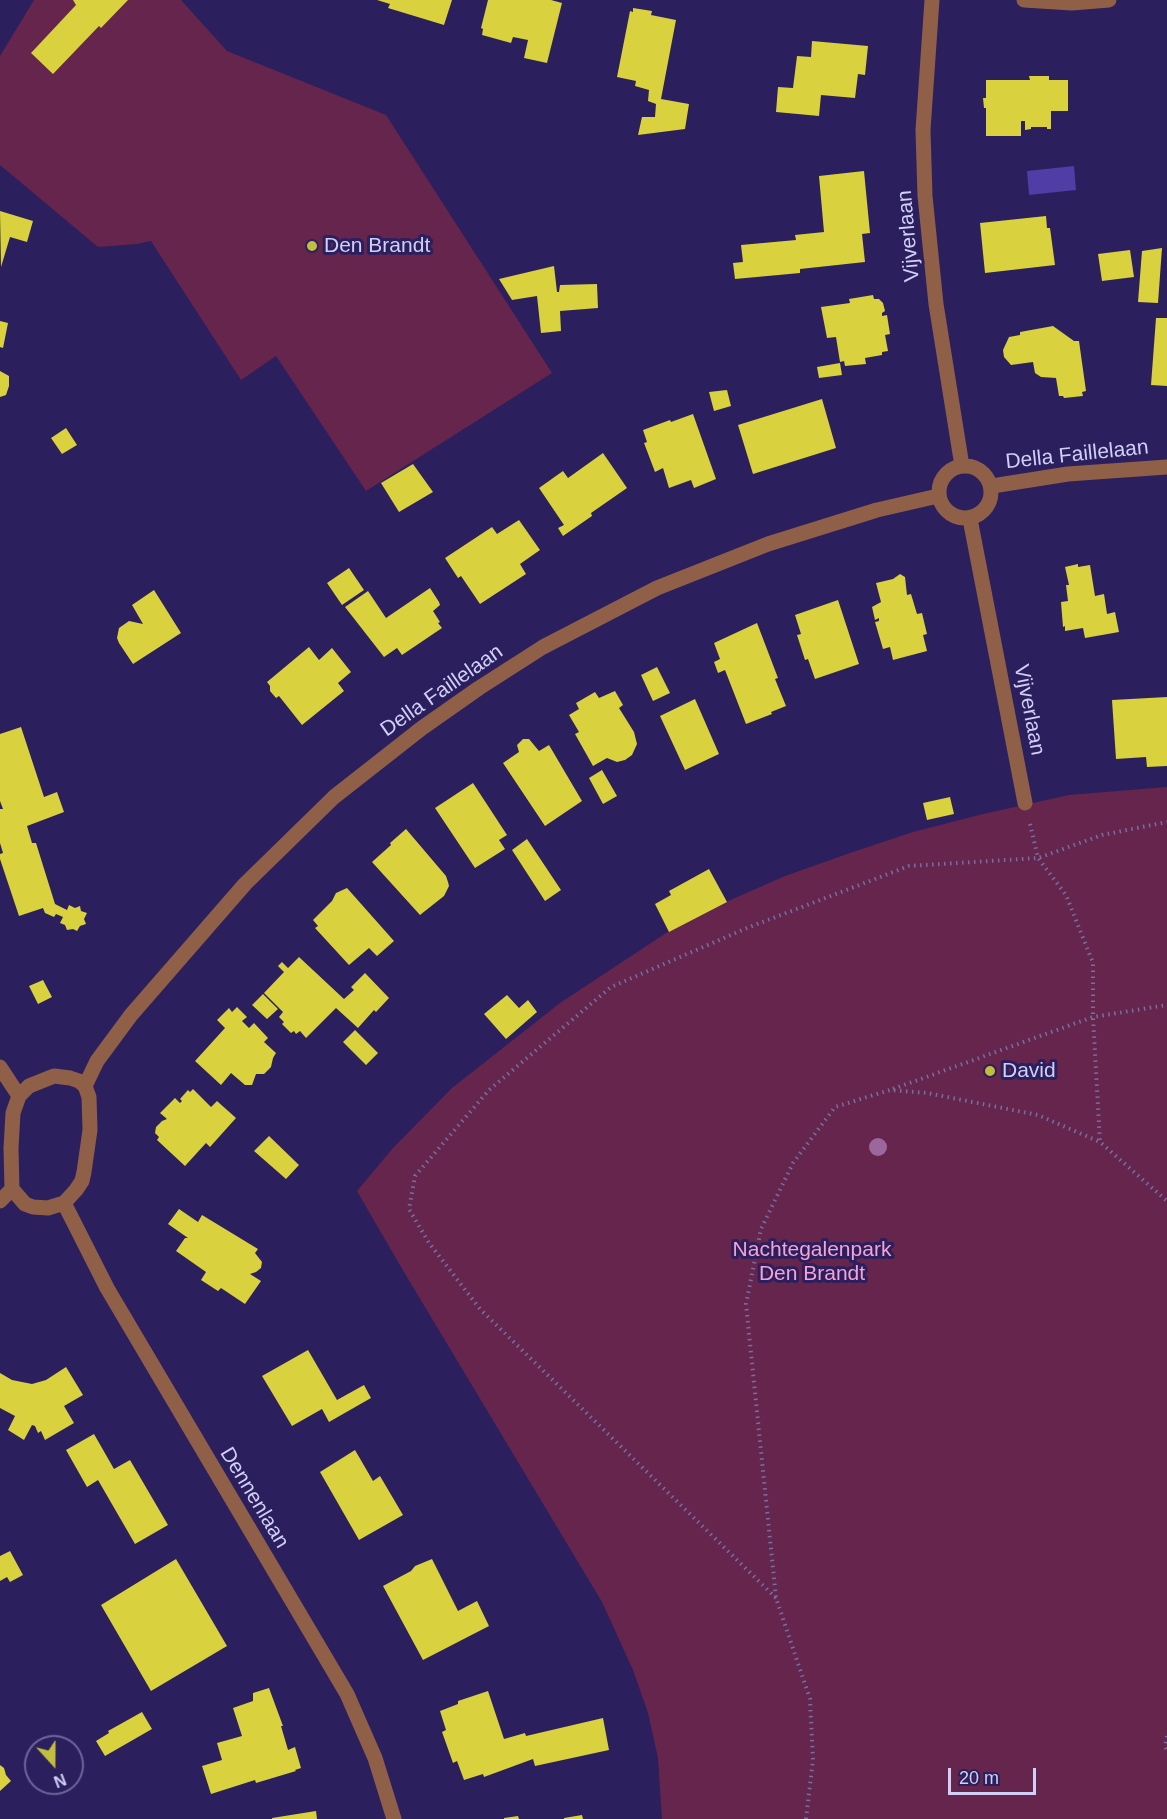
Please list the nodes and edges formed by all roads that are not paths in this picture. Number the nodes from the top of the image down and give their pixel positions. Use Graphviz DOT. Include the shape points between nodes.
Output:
graph roads {
  1 [pos="932,0"];
  2 [pos="1024,0"];
  3 [pos="1109,0"];
  4 [pos="962,466"];
  5 [pos="1167,467"];
  6 [pos="992,486"];
  7 [pos="939,496"];
  8 [pos="970,519"];
  9 [pos="1025,803"];
  10 [pos="0,1067"];
  11 [pos="86,1086"];
  12 [pos="19,1096"];
  13 [pos="12,1189"];
  14 [pos="0,1201"];
  15 [pos="64,1203"];
  16 [pos="394,1819"];
  1 -- 4 [label="street, Vijverlaan" via="923,130 925,196 936,304"];
  2 -- 3 [label="street"];
  4 -- 6 [label="street" via="975,467"];
  4 -- 7 [label="street" via="944,476"];
  5 -- 6 [label="street, Della Faillelaan" via="1068,474"];
  6 -- 8 [label="street" via="991,501 983,513"];
  7 -- 8 [label="street" via="944,509 956,518"];
  7 -- 11 [label="street, Della Faillelaan" via="877,510 768,544 657,588 543,647 479,688 334,797 245,884 130,1015 97,1061"];
  8 -- 9 [label="street, Vijverlaan"];
  10 -- 12 [label="street"];
  11 -- 12 [label="street" via="54,1076 29,1086"];
  11 -- 15 [label="street" via="90,1130 84,1172 82,1181"];
  12 -- 13 [label="street" via="13,1113"];
  13 -- 14 [label="street"];
  13 -- 15 [label="street" via="33,1207"];
  15 -- 16 [label="street, Dennenlaan" via="107,1288 347,1695 375,1758"];
}
